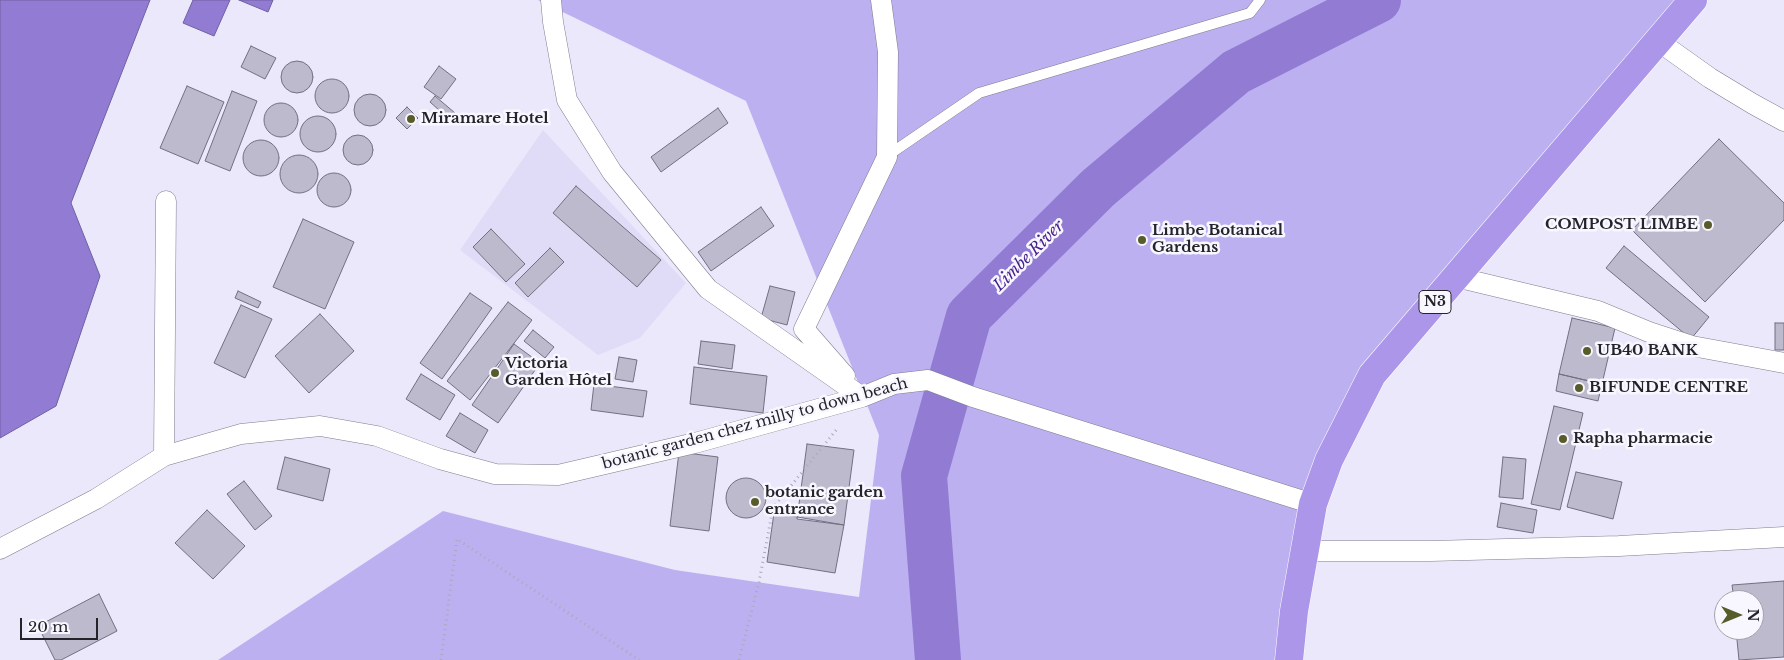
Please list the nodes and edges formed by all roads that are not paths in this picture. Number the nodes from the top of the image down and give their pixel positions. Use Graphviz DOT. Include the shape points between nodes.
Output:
graph roads {
  1 [pos="551,0"];
  2 [pos="881,0"];
  3 [pos="1260,0"];
  4 [pos="1693,0"];
  5 [pos="1658,40"];
  6 [pos="1784,121"];
  7 [pos="887,156"];
  8 [pos="166,201"];
  9 [pos="1456,277"];
  10 [pos="1784,363"];
  11 [pos="862,397"];
  12 [pos="164,456"];
  13 [pos="1313,504"];
  14 [pos="1784,537"];
  15 [pos="0,549"];
  16 [pos="1304,550"];
  17 [pos="1289,660"];
  1 -- 11 [label="street" via="566,100 612,172 708,289"];
  2 -- 7 [label="street" via="888,52"];
  3 -- 7 [label="lane" via="1250,13 980,93"];
  4 -- 5 [label="highway, N3"];
  5 -- 6 [label="street" via="1710,78"];
  5 -- 9 [label="highway, N3"];
  7 -- 11 [label="street" via="804,328"];
  8 -- 12 [label="street"];
  9 -- 10 [label="street" via="1598,311 1692,346"];
  9 -- 13 [label="highway, N3" via="1372,375 1329,460"];
  11 -- 12 [label="street, botanic garden chez milly to down beach" via="695,443 558,475 495,474 440,459 377,436 320,426 241,434"];
  11 -- 13 [label="street, botanic garden chez milly to down beach" via="894,384 928,380"];
  12 -- 15 [label="street, botanic garden chez milly to down beach" via="96,499"];
  13 -- 16 [label="highway, N3"];
  14 -- 16 [label="street" via="1619,546"];
  16 -- 17 [label="highway, N3"];
}
